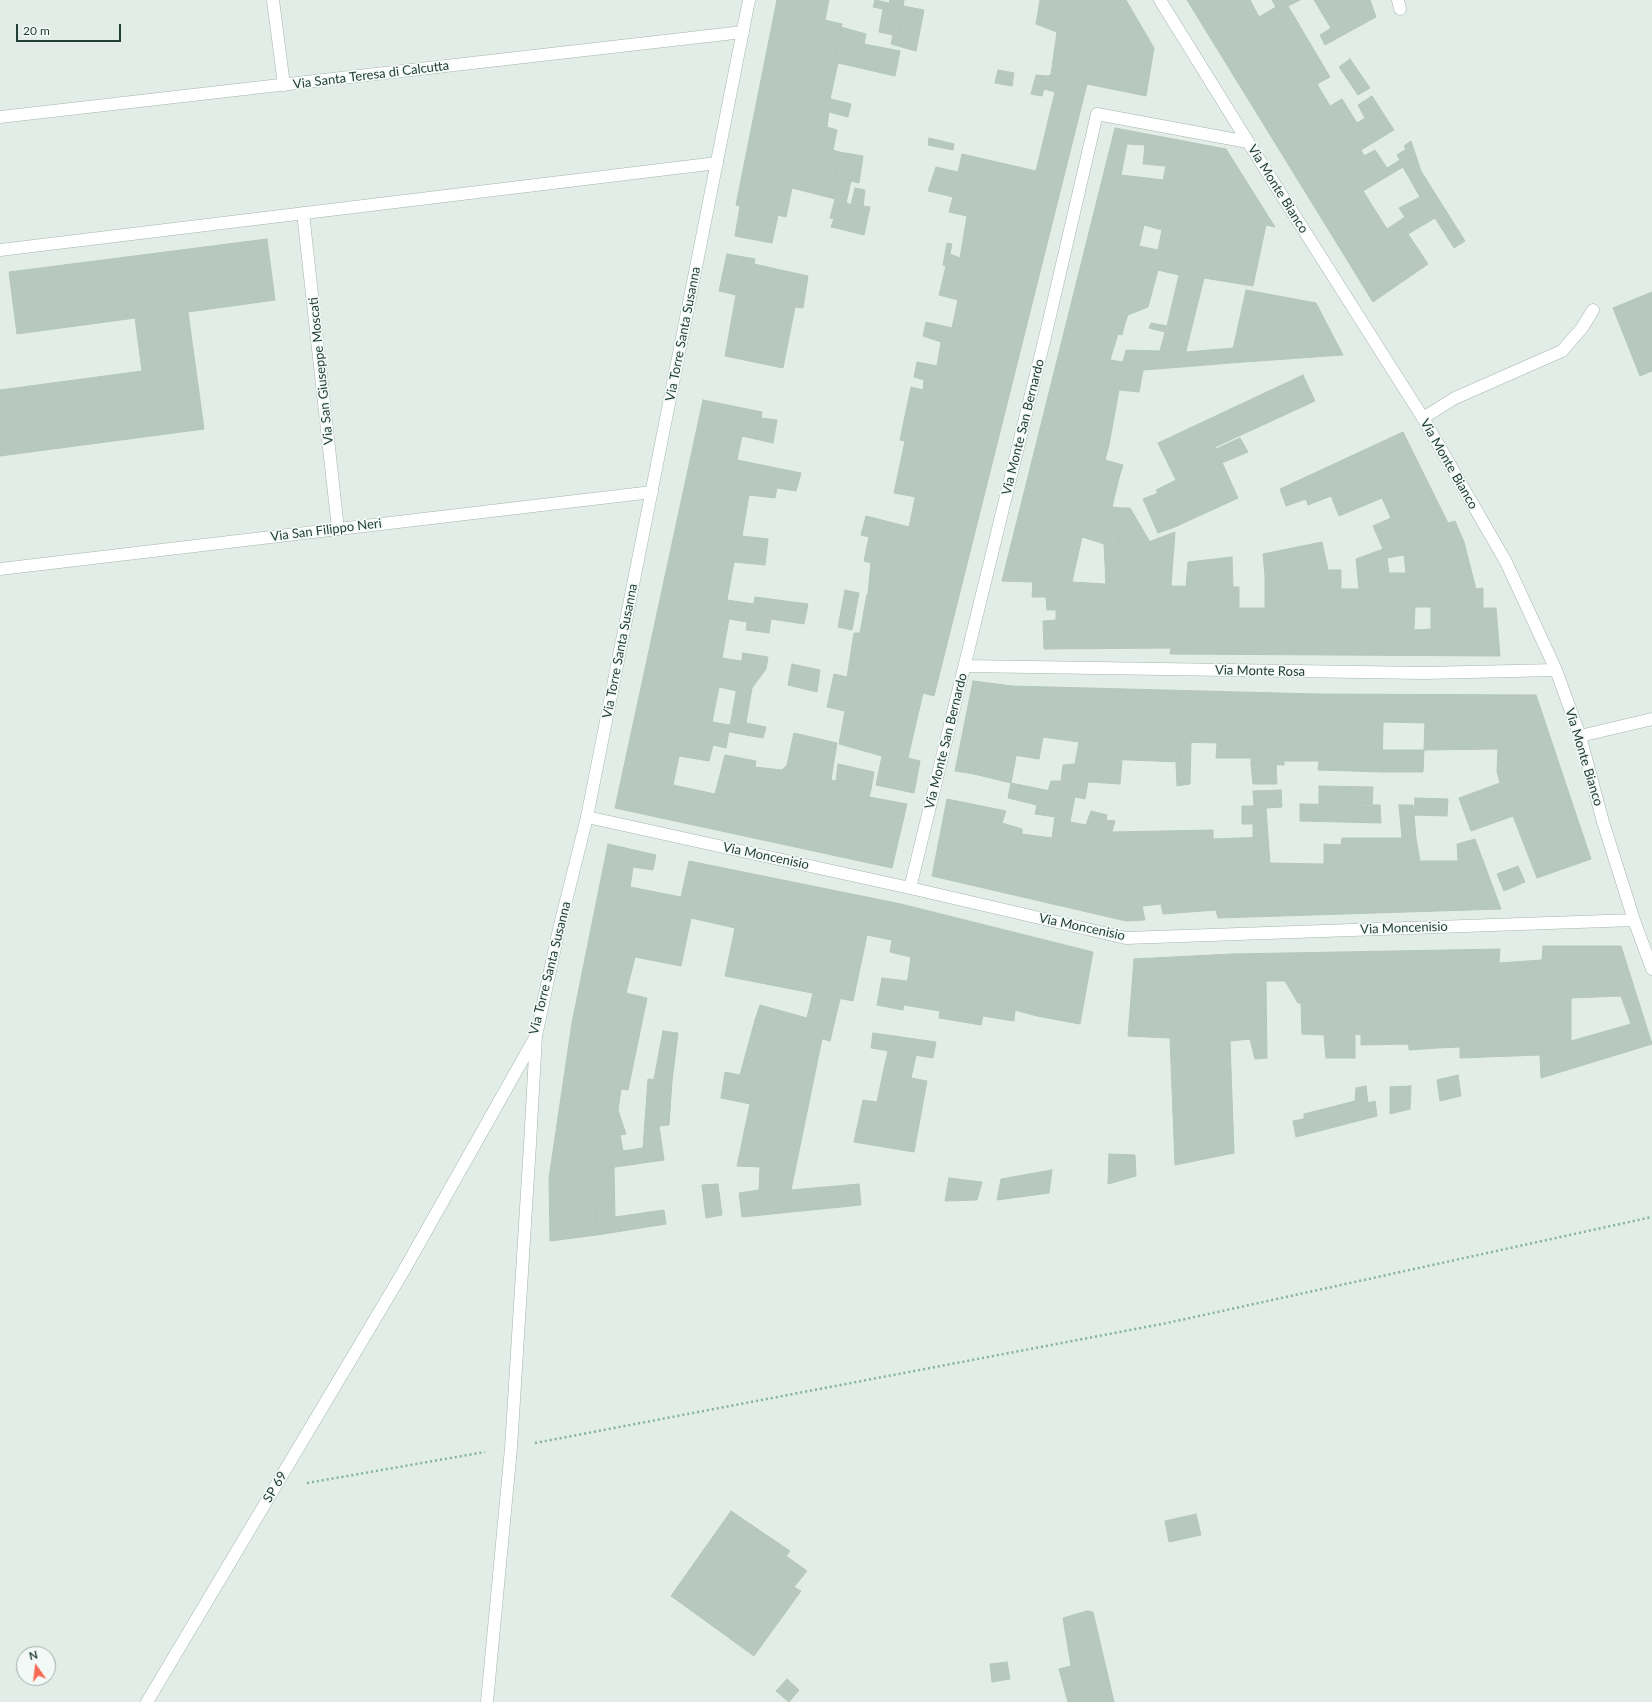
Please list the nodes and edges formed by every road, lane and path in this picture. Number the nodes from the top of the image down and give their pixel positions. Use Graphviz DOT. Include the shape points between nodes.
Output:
graph roads {
  1 [pos="273,0"];
  2 [pos="749,0"];
  3 [pos="1160,0"];
  4 [pos="743,32"];
  5 [pos="284,85"];
  6 [pos="0,117"];
  7 [pos="1248,142"];
  8 [pos="717,163"];
  9 [pos="303,213"];
  10 [pos="0,250"];
  11 [pos="1593,310"];
  12 [pos="1423,418"];
  13 [pos="652,492"];
  14 [pos="338,529"];
  15 [pos="0,569"];
  16 [pos="964,666"];
  17 [pos="1556,670"];
  18 [pos="1652,719"];
  19 [pos="1580,736"];
  20 [pos="588,817"];
  21 [pos="910,888"];
  22 [pos="1634,920"];
  23 [pos="1652,969"];
  24 [pos="536,1036"];
  25 [pos="1652,1217"];
  26 [pos="403,1272"];
  27 [pos="510,1448"];
  28 [pos="274,1488"];
  29 [pos="147,1702"];
  30 [pos="487,1702"];
  1 -- 5 [label="street"];
  2 -- 4 [label="street, Via Torre Santa Susanna"];
  3 -- 7 [label="street, Via Monte Bianco"];
  4 -- 5 [label="street, Via Santa Teresa di Calcutta"];
  4 -- 8 [label="street, Via Torre Santa Susanna"];
  5 -- 6 [label="street, Via Santa Teresa di Calcutta"];
  7 -- 12 [label="street, Via Monte Bianco"];
  7 -- 16 [label="street, Via Monte San Bernardo" via="1097,114"];
  8 -- 9 [label="street"];
  8 -- 13 [label="street, Via Torre Santa Susanna"];
  9 -- 10 [label="street"];
  9 -- 14 [label="street, Via San Giuseppe Moscati"];
  11 -- 12 [label="street" via="1582,328 1562,350 1455,398"];
  12 -- 17 [label="street, Via Monte Bianco" via="1506,562"];
  13 -- 14 [label="street, Via San Filippo Neri"];
  13 -- 20 [label="street, Via Torre Santa Susanna"];
  14 -- 15 [label="street, Via San Filippo Neri"];
  16 -- 17 [label="street, Via Monte Rosa" via="1425,673"];
  16 -- 21 [label="street, Via Monte San Bernardo"];
  17 -- 19 [label="street, Via Monte Bianco"];
  18 -- 19 [label="street"];
  19 -- 22 [label="street, Via Monte Bianco" via="1603,822"];
  20 -- 21 [label="street, Via Moncenisio"];
  20 -- 24 [label="street, Via Torre Santa Susanna" via="559,929"];
  21 -- 22 [label="street, Via Moncenisio" via="1126,938"];
  22 -- 23 [label="street, Via Monte Bianco"];
  24 -- 26 [label="street, Via Torre Santa Susanna"];
  24 -- 27 [label="street"];
  25 -- 27 [label="path" via="1167,1322"];
  26 -- 28 [label="street, SP 69"];
  27 -- 28 [label="path"];
  27 -- 30 [label="street"];
  28 -- 29 [label="street, SP 69"];
}
